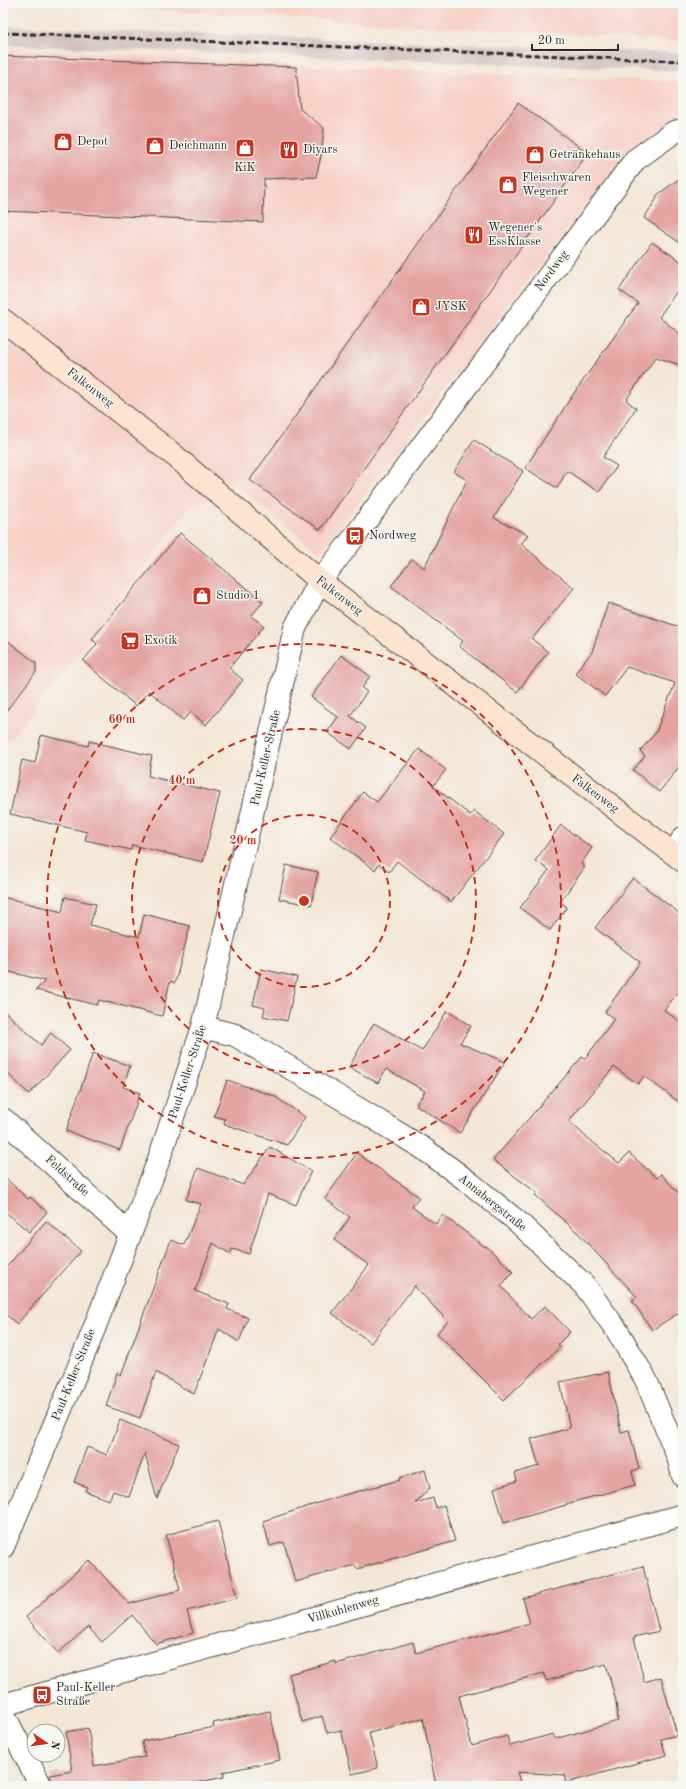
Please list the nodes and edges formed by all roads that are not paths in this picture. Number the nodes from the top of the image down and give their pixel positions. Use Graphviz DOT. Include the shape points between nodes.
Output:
graph roads {
  1 [pos="683,130"];
  2 [pos="3,320"];
  3 [pos="320,581"];
  4 [pos="680,851"];
  5 [pos="203,1027"];
  6 [pos="3,1119"];
  7 [pos="130,1234"];
  8 [pos="683,1476"];
  9 [pos="683,1515"];
  10 [pos="3,1547"];
  11 [pos="3,1705"];
  12 [pos="3,1713"];
  13 [pos="41,1786"];
  1 -- 3 [label="street, Nordweg" via="674,132 635,160"];
  2 -- 3 [label="main road, Falkenweg" via="170,452"];
  3 -- 4 [label="main road, Falkenweg"];
  3 -- 5 [label="street, Paul-Keller-Straße" via="295,628"];
  5 -- 7 [label="street, Paul-Keller-Straße" via="159,1159"];
  5 -- 8 [label="street, Annabergstraße" via="235,1035 360,1109 424,1149 518,1222 585,1286 618,1332 646,1380 678,1457"];
  6 -- 7 [label="street, Feldstraße"];
  7 -- 10 [label="street, Paul-Keller-Straße" via="89,1342"];
  9 -- 11 [label="street, Villkuhlenweg"];
  12 -- 13 [label="street"];
}
